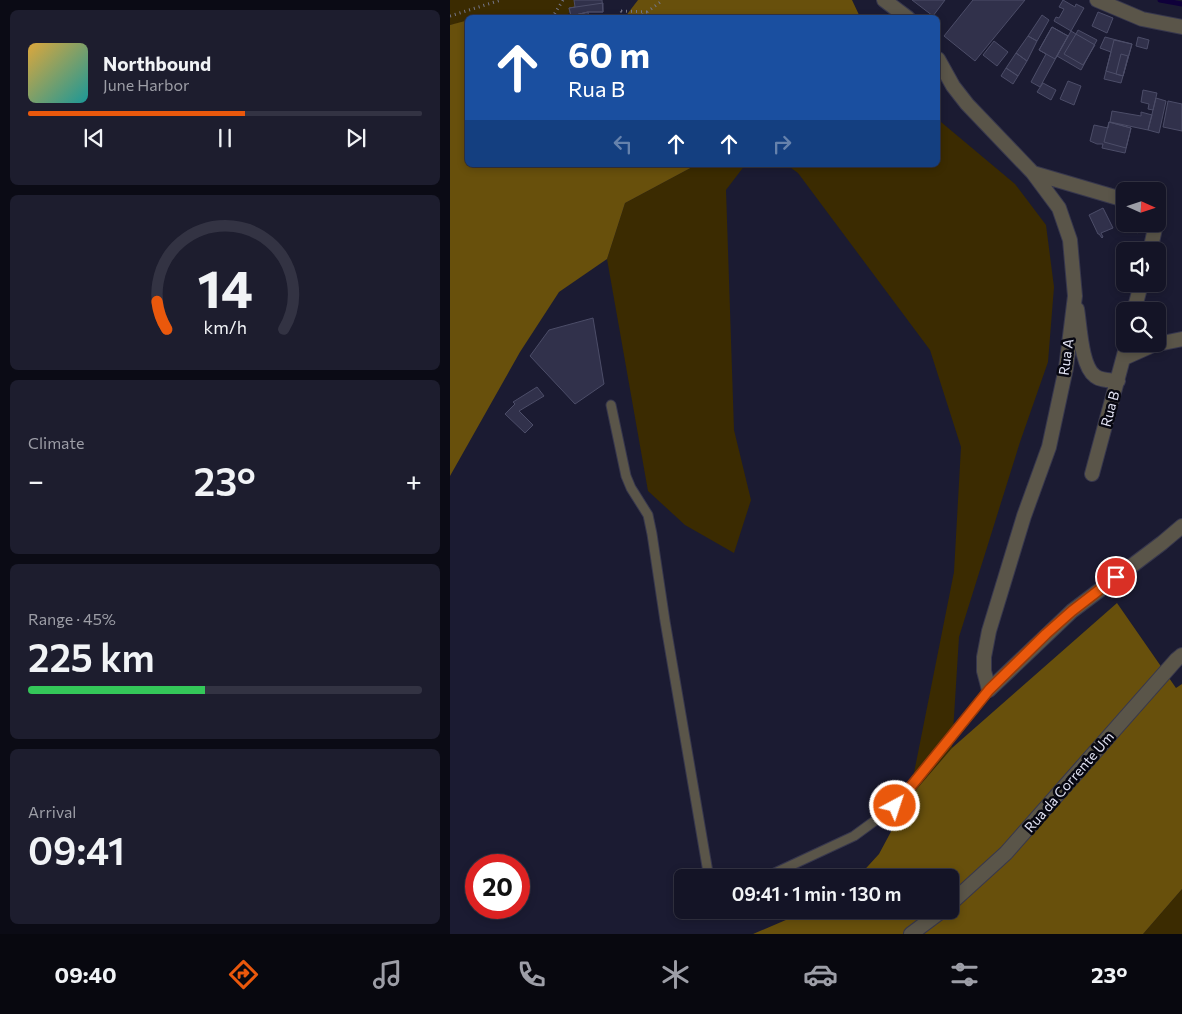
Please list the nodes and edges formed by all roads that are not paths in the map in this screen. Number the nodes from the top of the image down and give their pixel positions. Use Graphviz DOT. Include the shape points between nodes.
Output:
graph roads {
  1 [pos="884,0"];
  2 [pos="1097,0"];
  3 [pos="904,15"];
  4 [pos="1182,27"];
  5 [pos="940,63"];
  6 [pos="1033,173"];
  7 [pos="1116,197"];
  8 [pos="1075,296"];
  9 [pos="1182,339"];
  10 [pos="1166,342"];
  11 [pos="1125,352"];
  12 [pos="1118,381"];
  13 [pos="611,405"];
  14 [pos="1092,474"];
  15 [pos="1182,526"];
  16 [pos="1182,655"];
  17 [pos="989,690"];
  18 [pos="707,869"];
  19 [pos="783,869"];
  20 [pos="959,896"];
  21 [pos="931,919"];
  22 [pos="911,934"];
  1 -- 3 [label="street"];
  2 -- 4 [label="street" via="1142,19"];
  5 -- 6 [label="street, Rua A" via="967,104"];
  6 -- 7 [label="street"];
  6 -- 8 [label="street, Rua A" via="1059,208 1070,240"];
  8 -- 12 [label="street" via="1088,368 1094,376"];
  8 -- 17 [label="street, Rua A" via="1066,368 1049,447 989,632 984,672"];
  9 -- 10 [label="street"];
  11 -- 12 [label="street, Rua B"];
  12 -- 14 [label="street, Rua B"];
  13 -- 18 [label="lane" via="626,476 648,515 652,534"];
  15 -- 17 [label="street" via="1072,611"];
  16 -- 20 [label="street, Rua da Corrente Um" via="1006,852"];
  17 -- 19 [label="lane" via="895,806 854,836"];
  21 -- 22 [label="street"];
}
